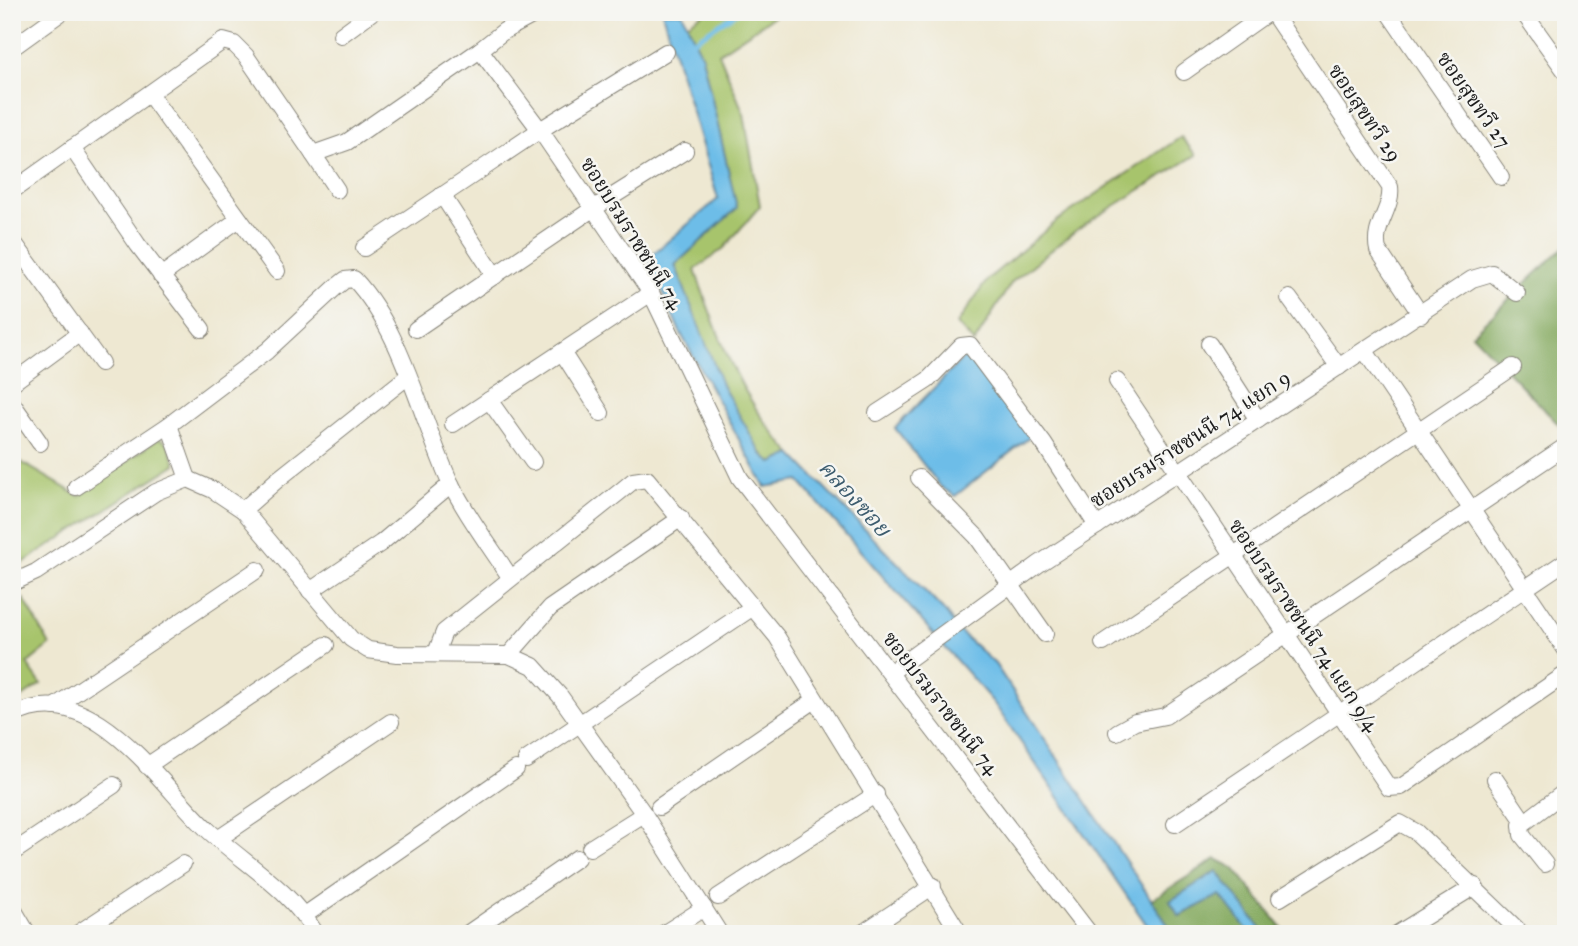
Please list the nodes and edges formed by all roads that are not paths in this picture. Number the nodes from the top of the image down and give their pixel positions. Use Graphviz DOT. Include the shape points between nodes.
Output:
graph roads {
  1 [pos="62,12"];
  2 [pos="372,12"];
  3 [pos="538,12"];
  4 [pos="1270,12"];
  5 [pos="1388,12"];
  6 [pos="1523,12"];
  7 [pos="341,35"];
  8 [pos="12,48"];
  9 [pos="480,50"];
  10 [pos="666,52"];
  11 [pos="1184,72"];
  12 [pos="1566,72"];
  13 [pos="150,95"];
  14 [pos="540,130"];
  15 [pos="72,148"];
  16 [pos="685,151"];
  17 [pos="313,154"];
  18 [pos="1501,177"];
  19 [pos="337,190"];
  20 [pos="12,191"];
  21 [pos="442,195"];
  22 [pos="594,208"];
  23 [pos="239,219"];
  24 [pos="12,240"];
  25 [pos="365,248"];
  26 [pos="277,271"];
  27 [pos="161,276"];
  28 [pos="495,276"];
  29 [pos="651,293"];
  30 [pos="1517,293"];
  31 [pos="1289,298"];
  32 [pos="1420,315"];
  33 [pos="202,329"];
  34 [pos="416,329"];
  35 [pos="80,333"];
  36 [pos="1209,345"];
  37 [pos="1365,351"];
  38 [pos="562,352"];
  39 [pos="101,363"];
  40 [pos="1339,367"];
  41 [pos="1513,367"];
  42 [pos="407,377"];
  43 [pos="1117,381"];
  44 [pos="12,383"];
  45 [pos="489,400"];
  46 [pos="12,403"];
  47 [pos="877,412"];
  48 [pos="601,413"];
  49 [pos="1258,420"];
  50 [pos="453,424"];
  51 [pos="169,425"];
  52 [pos="1418,430"];
  53 [pos="40,443"];
  54 [pos="1566,446"];
  55 [pos="533,462"];
  56 [pos="1178,475"];
  57 [pos="919,478"];
  58 [pos="188,480"];
  59 [pos="451,484"];
  60 [pos="76,487"];
  61 [pos="1471,508"];
  62 [pos="243,510"];
  63 [pos="681,518"];
  64 [pos="1097,526"];
  65 [pos="1232,555"];
  66 [pos="1566,561"];
  67 [pos="257,570"];
  68 [pos="510,577"];
  69 [pos="12,583"];
  70 [pos="1012,585"];
  71 [pos="1524,588"];
  72 [pos="310,591"];
  73 [pos="753,607"];
  74 [pos="1045,634"];
  75 [pos="1286,635"];
  76 [pos="1103,643"];
  77 [pos="326,645"];
  78 [pos="1566,650"];
  79 [pos="436,653"];
  80 [pos="509,655"];
  81 [pos="891,672"];
  82 [pos="1566,674"];
  83 [pos="816,699"];
  84 [pos="54,707"];
  85 [pos="1338,712"];
  86 [pos="12,716"];
  87 [pos="391,722"];
  88 [pos="579,725"];
  89 [pos="1117,732"];
  90 [pos="147,766"];
  91 [pos="1495,779"];
  92 [pos="114,785"];
  93 [pos="1566,791"];
  94 [pos="876,794"];
  95 [pos="651,810"];
  96 [pos="1523,820"];
  97 [pos="1175,824"];
  98 [pos="218,839"];
  99 [pos="12,853"];
  100 [pos="183,864"];
  101 [pos="1545,864"];
  102 [pos="933,886"];
  103 [pos="1475,886"];
  104 [pos="718,897"];
  105 [pos="1280,898"];
  106 [pos="12,907"];
  107 [pos="704,908"];
  108 [pos="305,915"];
  109 [pos="28,934"];
  110 [pos="77,934"];
  111 [pos="316,934"];
  112 [pos="467,934"];
  113 [pos="663,934"];
  114 [pos="720,934"];
  115 [pos="861,934"];
  116 [pos="960,934"];
  117 [pos="1090,934"];
  118 [pos="1397,934"];
  119 [pos="1522,934"];
  1 -- 8 [label="street"];
  2 -- 7 [label="street"];
  3 -- 9 [label="street"];
  4 -- 11 [label="street"];
  4 -- 32 [label="street, ซอยสุขทวี 29" via="1390,187 1376,240 1378,250"];
  5 -- 18 [label="street, ซอยสุขทวี 27"];
  6 -- 12 [label="street"];
  9 -- 14 [label="street, ซอยบรมราชชนนี 74"];
  9 -- 17 [label="street" via="347,142"];
  10 -- 14 [label="street"];
  13 -- 15 [label="street"];
  13 -- 17 [label="street" via="216,45 223,41 234,44"];
  13 -- 23 [label="street"];
  14 -- 21 [label="street"];
  14 -- 22 [label="street, ซอยบรมราชชนนี 74"];
  15 -- 20 [label="street"];
  15 -- 27 [label="street"];
  16 -- 22 [label="street"];
  17 -- 19 [label="street"];
  21 -- 25 [label="street"];
  21 -- 28 [label="street"];
  22 -- 28 [label="street"];
  22 -- 29 [label="street, ซอยบรมราชชนนี 74"];
  23 -- 26 [label="street"];
  23 -- 27 [label="street"];
  24 -- 35 [label="street"];
  27 -- 33 [label="street"];
  28 -- 34 [label="street"];
  29 -- 38 [label="street"];
  29 -- 81 [label="street, ซอยบรมราชชนนี 74" via="740,478"];
  30 -- 32 [label="street, ซอยบรมราชชนนี 74 แยก 9" via="1499,275 1481,274"];
  31 -- 40 [label="street"];
  32 -- 37 [label="street, ซอยบรมราชชนนี 74 แยก 9"];
  35 -- 39 [label="street"];
  35 -- 44 [label="street"];
  36 -- 49 [label="street"];
  37 -- 40 [label="street, ซอยบรมราชชนนี 74 แยก 9"];
  37 -- 52 [label="street"];
  38 -- 45 [label="street"];
  38 -- 48 [label="street"];
  40 -- 49 [label="street, ซอยบรมราชชนนี 74 แยก 9"];
  41 -- 52 [label="street"];
  42 -- 51 [label="street" via="365,291 354,279 345,280 267,351"];
  42 -- 59 [label="street"];
  42 -- 62 [label="street"];
  43 -- 56 [label="street, ซอยบรมราชชนนี 74 แยก 9/4"];
  45 -- 50 [label="street"];
  45 -- 55 [label="street"];
  46 -- 53 [label="street"];
  47 -- 64 [label="street" via="928,380 961,346 970,345 1044,444"];
  49 -- 56 [label="street, ซอยบรมราชชนนี 74 แยก 9"];
  51 -- 58 [label="street"];
  51 -- 60 [label="street"];
  52 -- 61 [label="street"];
  52 -- 65 [label="street"];
  54 -- 61 [label="street"];
  56 -- 64 [label="street, ซอยบรมราชชนนี 74 แยก 9"];
  56 -- 65 [label="street, ซอยบรมราชชนนี 74 แยก 9/4"];
  57 -- 70 [label="street" via="978,537"];
  58 -- 62 [label="street"];
  58 -- 69 [label="street" via="156,492 36,572"];
  59 -- 68 [label="street"];
  59 -- 72 [label="street" via="381,543"];
  61 -- 71 [label="street"];
  61 -- 75 [label="street"];
  62 -- 72 [label="street"];
  63 -- 68 [label="street" via="647,480 633,481"];
  63 -- 73 [label="street"];
  63 -- 80 [label="street" via="550,608"];
  64 -- 70 [label="street, ซอยบรมราชชนนี 74 แยก 9"];
  65 -- 75 [label="street, ซอยบรมราชชนนี 74 แยก 9/4"];
  65 -- 76 [label="street"];
  66 -- 71 [label="street"];
  67 -- 84 [label="street"];
  68 -- 79 [label="street" via="444,632"];
  70 -- 74 [label="street"];
  70 -- 81 [label="street, ซอยบรมราชชนนี 74 แยก 9"];
  71 -- 78 [label="street"];
  71 -- 85 [label="street"];
  72 -- 79 [label="street" via="351,639 368,650"];
  73 -- 83 [label="street"];
  73 -- 88 [label="street"];
  75 -- 85 [label="street, ซอยบรมราชชนนี 74 แยก 9/4"];
  75 -- 89 [label="street" via="1165,716 1135,722"];
  77 -- 90 [label="street"];
  79 -- 80 [label="street"];
  80 -- 88 [label="street" via="533,666"];
  81 -- 117 [label="street, ซอยบรมราชชนนี 74"];
  82 -- 85 [label="street, ซอยบรมราชชนนี 74 แยก 9/4" via="1401,787 1389,788"];
  83 -- 94 [label="street"];
  83 -- 95 [label="street"];
  84 -- 86 [label="street" via="44,705"];
  84 -- 90 [label="street" via="102,724"];
  85 -- 97 [label="street"];
  87 -- 98 [label="street"];
  88 -- 95 [label="street"];
  88 -- 108 [label="street"];
  90 -- 98 [label="street"];
  91 -- 96 [label="street"];
  92 -- 99 [label="street"];
  93 -- 96 [label="street"];
  94 -- 102 [label="street"];
  94 -- 104 [label="street"];
  95 -- 107 [label="street"];
  95 -- 112 [label="street"];
  96 -- 101 [label="street" via="1522,835"];
  98 -- 108 [label="street" via="275,883"];
  100 -- 110 [label="street"];
  102 -- 115 [label="street"];
  102 -- 116 [label="street"];
  103 -- 105 [label="street" via="1400,823"];
  103 -- 118 [label="street"];
  103 -- 119 [label="street"];
  106 -- 109 [label="street"];
  107 -- 113 [label="street"];
  107 -- 114 [label="street"];
  108 -- 111 [label="street"];
}
